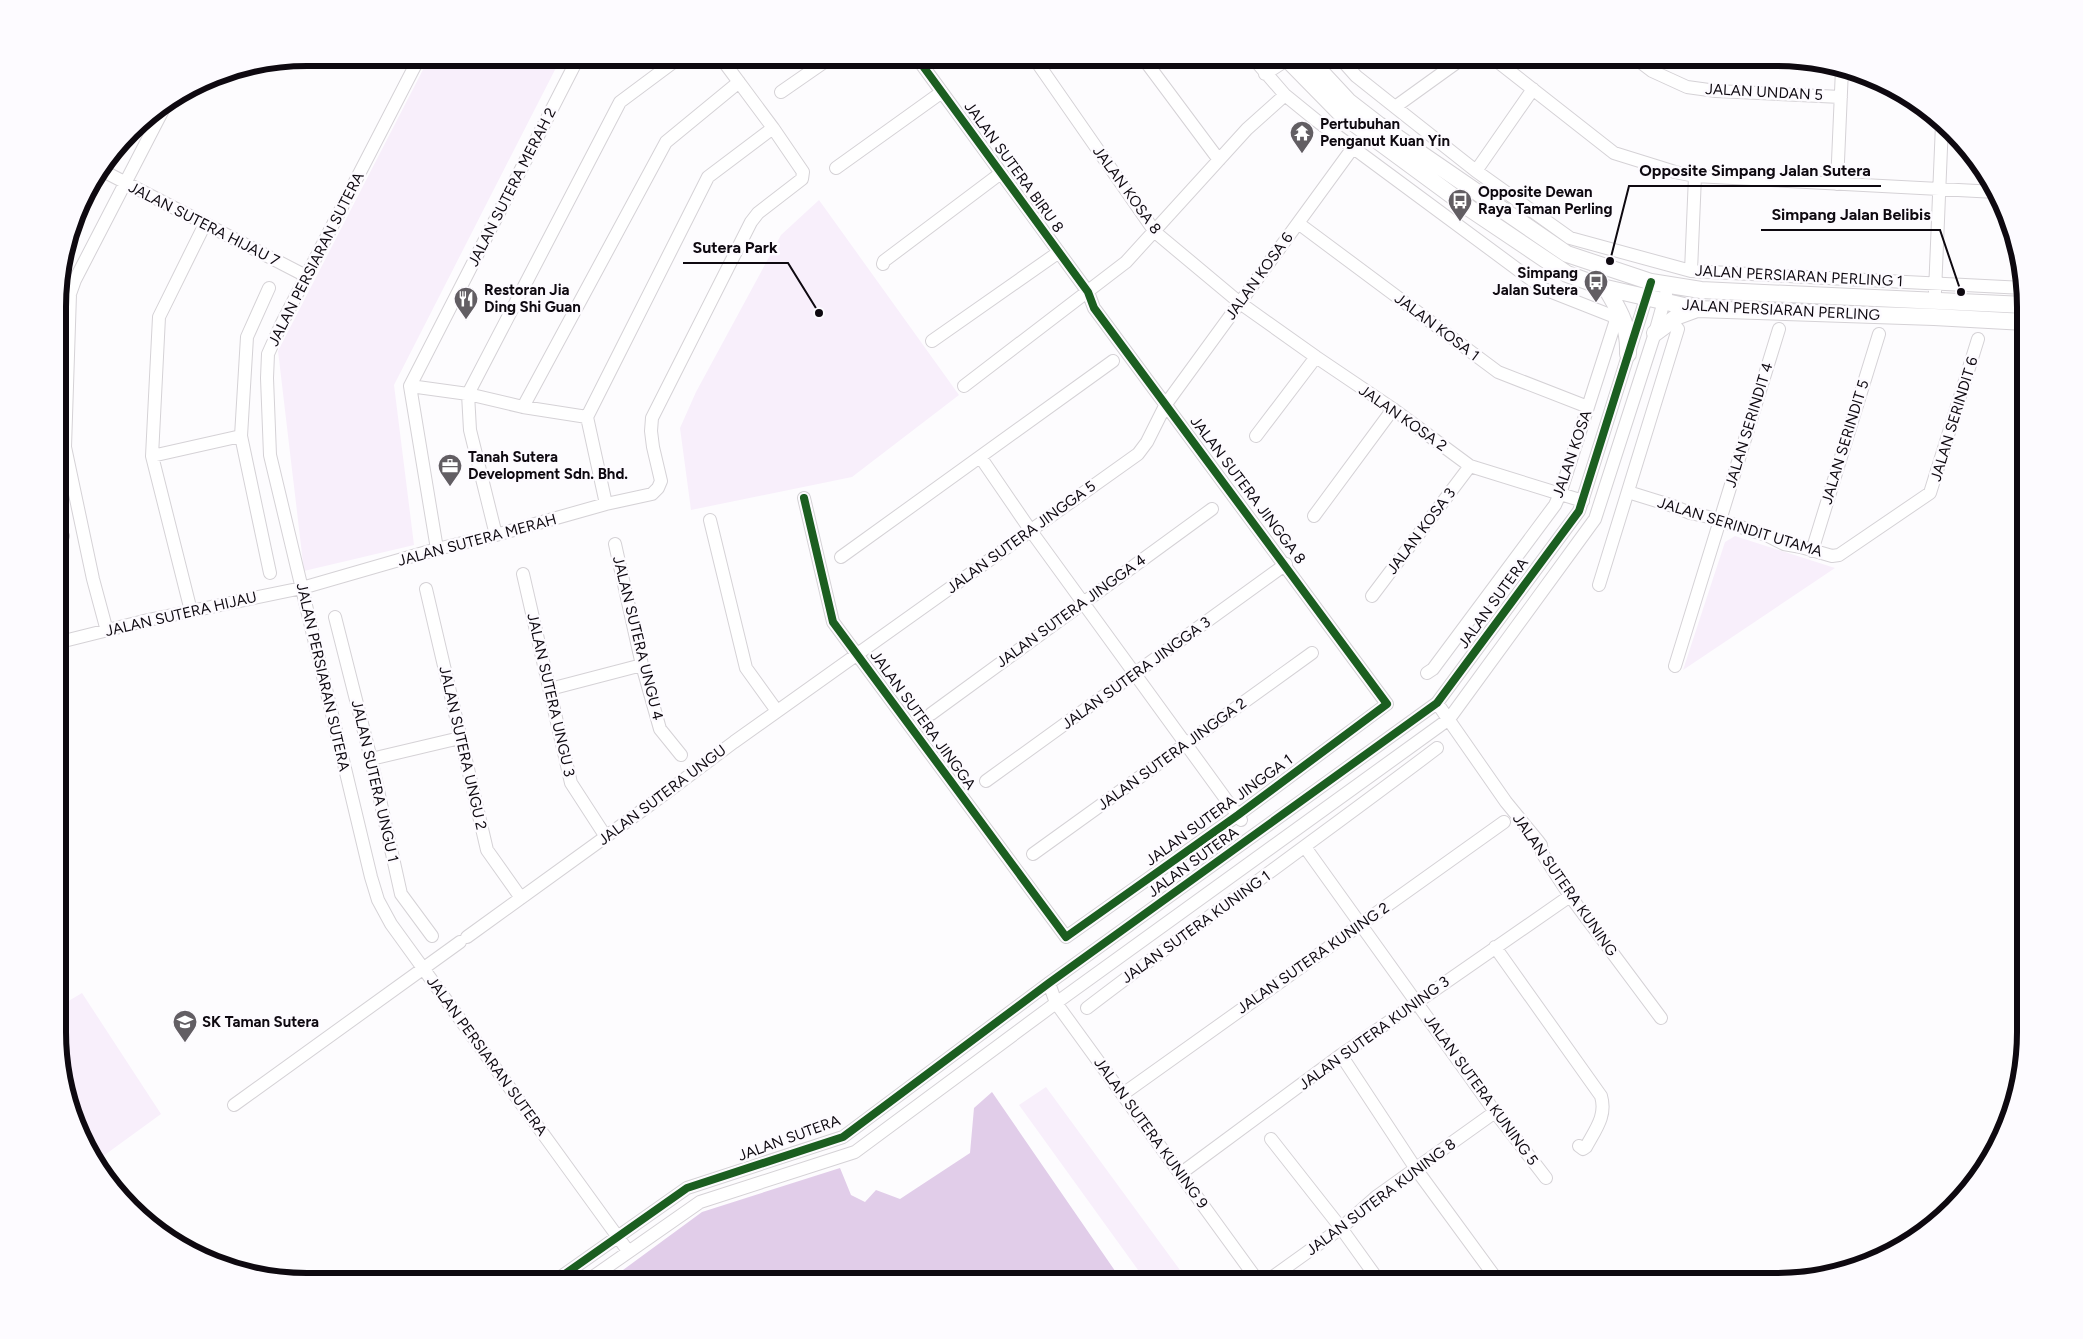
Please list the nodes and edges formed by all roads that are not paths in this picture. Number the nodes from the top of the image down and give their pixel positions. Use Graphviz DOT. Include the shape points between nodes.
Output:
graph roads {
  1 [pos="415,66"];
  2 [pos="574,66"];
  3 [pos="668,66"];
  4 [pos="727,66"];
  5 [pos="818,66"];
  6 [pos="923,66"];
  7 [pos="1040,66"];
  8 [pos="1149,66"];
  9 [pos="1259,66"];
  10 [pos="1276,66"];
  11 [pos="1295,66"];
  12 [pos="1316,66"];
  13 [pos="1347,66"];
  14 [pos="1452,66"];
  15 [pos="1503,66"];
  16 [pos="1645,66"];
  17 [pos="1265,74"];
  18 [pos="1842,75"];
  19 [pos="739,82"];
  20 [pos="1533,89"];
  21 [pos="781,92"];
  22 [pos="942,92"];
  23 [pos="1285,95"];
  24 [pos="1841,97"];
  25 [pos="1395,107"];
  26 [pos="159,118"];
  27 [pos="773,128"];
  28 [pos="1941,132"];
  29 [pos="1352,149"];
  30 [pos="1219,160"];
  31 [pos="836,168"];
  32 [pos="1476,171"];
  33 [pos="107,173"];
  34 [pos="1001,173"];
  35 [pos="1695,176"];
  36 [pos="125,182"];
  37 [pos="1838,184"];
  38 [pos="1938,189"];
  39 [pos="1987,192"];
  40 [pos="1298,223"];
  41 [pos="205,224"];
  42 [pos="1155,232"];
  43 [pos="1059,252"];
  44 [pos="883,264"];
  45 [pos="1691,271"];
  46 [pos="306,276"];
  47 [pos="1669,286"];
  48 [pos="270,288"];
  49 [pos="1606,288"];
  50 [pos="2016,288"];
  51 [pos="1649,290"];
  52 [pos="1088,292"];
  53 [pos="1935,292"];
  54 [pos="1240,303"];
  55 [pos="1664,303"];
  56 [pos="2017,304"];
  57 [pos="1697,309"];
  58 [pos="1934,317"];
  59 [pos="2017,322"];
  60 [pos="1779,329"];
  61 [pos="1678,330"];
  62 [pos="1655,333"];
  63 [pos="1879,334"];
  64 [pos="1978,339"];
  65 [pos="932,341"];
  66 [pos="1628,354"];
  67 [pos="1316,358"];
  68 [pos="1114,361"];
  69 [pos="410,386"];
  70 [pos="964,386"];
  71 [pos="468,394"];
  72 [pos="1166,404"];
  73 [pos="523,407"];
  74 [pos="1588,407"];
  75 [pos="1392,409"];
  76 [pos="587,417"];
  77 [pos="66,418"];
  78 [pos="242,436"];
  79 [pos="1256,436"];
  80 [pos="66,452"];
  81 [pos="152,456"];
  82 [pos="981,458"];
  83 [pos="1470,466"];
  84 [pos="1609,477"];
  85 [pos="1628,493"];
  86 [pos="1560,494"];
  87 [pos="1604,495"];
  88 [pos="1926,497"];
  89 [pos="804,498"];
  90 [pos="1583,501"];
  91 [pos="606,504"];
  92 [pos="1212,510"];
  93 [pos="1314,516"];
  94 [pos="710,520"];
  95 [pos="1719,521"];
  96 [pos="1031,531"];
  97 [pos="496,536"];
  98 [pos="615,544"];
  99 [pos="437,549"];
  100 [pos="1812,551"];
  101 [pos="842,557"];
  102 [pos="1286,564"];
  103 [pos="270,573"];
  104 [pos="523,574"];
  105 [pos="1599,585"];
  106 [pos="302,588"];
  107 [pos="426,589"];
  108 [pos="1372,596"];
  109 [pos="1083,602"];
  110 [pos="191,611"];
  111 [pos="335,617"];
  112 [pos="107,631"];
  113 [pos="66,641"];
  114 [pos="1312,653"];
  115 [pos="857,654"];
  116 [pos="642,665"];
  117 [pos="1674,666"];
  118 [pos="1135,673"];
  119 [pos="1428,673"];
  120 [pos="550,689"];
  121 [pos="1437,703"];
  122 [pos="1387,704"];
  123 [pos="777,711"];
  124 [pos="931,714"];
  125 [pos="1449,719"];
  126 [pos="460,738"];
  127 [pos="1186,744"];
  128 [pos="1437,748"];
  129 [pos="681,755"];
  130 [pos="371,758"];
  131 [pos="986,781"];
  132 [pos="1504,822"];
  133 [pos="1244,824"];
  134 [pos="606,837"];
  135 [pos="1305,847"];
  136 [pos="1265,852"];
  137 [pos="1033,854"];
  138 [pos="1570,896"];
  139 [pos="522,898"];
  140 [pos="1361,925"];
  141 [pos="432,936"];
  142 [pos="1066,937"];
  143 [pos="1495,947"];
  144 [pos="423,968"];
  145 [pos="1049,983"];
  146 [pos="1056,1002"];
  147 [pos="1416,1002"];
  148 [pos="1087,1008"];
  149 [pos="1661,1018"];
  150 [pos="1341,1055"];
  151 [pos="1122,1094"];
  152 [pos="234,1105"];
  153 [pos="1495,1112"];
  154 [pos="1271,1139"];
  155 [pos="1579,1146"];
  156 [pos="1416,1169"];
  157 [pos="1180,1174"];
  158 [pos="1546,1178"];
  159 [pos="1341,1228"];
  160 [pos="617,1236"];
  161 [pos="628,1251"];
  162 [pos="566,1273"];
  163 [pos="598,1273"];
  164 [pos="1252,1273"];
  165 [pos="1278,1273"];
  166 [pos="1373,1273"];
  167 [pos="1492,1273"];
  1 -- 46 [label="street, JALAN PERSIARAN SUTERA"];
  2 -- 69 [label="street, JALAN SUTERA MERAH 2"];
  3 -- 71 [label="street" via="620,102"];
  4 -- 19 [label="street"];
  5 -- 21 [label="street"];
  6 -- 22 [label="street, JALAN SUTERA BIRU 8"];
  7 -- 42 [label="street, JALAN KOSA 8"];
  8 -- 30 [label="street"];
  9 -- 17 [label="street"];
  10 -- 17 [label="street"];
  11 -- 49 [label="main road, JALAN PERSIARAN PERLING" via="1340,113 1469,208 1567,274"];
  12 -- 51 [label="main road, JALAN PERSIARAN PERLING" via="1348,100 1379,125 1561,250"];
  13 -- 25 [label="street, JALAN PERSIARAN PERLING 1"];
  14 -- 25 [label="street"];
  15 -- 20 [label="street"];
  16 -- 24 [label="street, JALAN UNDAN 5" via="1687,87"];
  17 -- 23 [label="street"];
  18 -- 24 [label="street"];
  19 -- 27 [label="street"];
  19 -- 73 [label="street" via="666,142"];
  20 -- 32 [label="street"];
  20 -- 35 [label="street" via="1614,153"];
  22 -- 31 [label="street"];
  22 -- 34 [label="street, JALAN SUTERA BIRU 8"];
  23 -- 29 [label="street"];
  23 -- 30 [label="street"];
  24 -- 37 [label="street"];
  25 -- 32 [label="street, JALAN PERSIARAN PERLING 1"];
  26 -- 36 [label="street"];
  27 -- 76 [label="street" via="708,177"];
  27 -- 91 [label="street, JALAN SUTERA MERAH" via="801,168 802,179 751,222 652,418 652,439 661,481 658,488 652,494"];
  28 -- 38 [label="street"];
  29 -- 40 [label="street, JALAN KOSA 6"];
  29 -- 74 [label="street, JALAN KOSA" via="1544,289 1615,317"];
  30 -- 42 [label="street"];
  32 -- 45 [label="street, JALAN PERSIARAN PERLING 1" via="1570,238"];
  33 -- 36 [label="street, JALAN SUTERA HIJAU 7"];
  34 -- 43 [label="street, JALAN SUTERA BIRU 8"];
  34 -- 44 [label="street"];
  35 -- 37 [label="street"];
  35 -- 45 [label="street"];
  36 -- 41 [label="street, JALAN SUTERA HIJAU 7"];
  36 -- 77 [label="street" via="72,287"];
  37 -- 38 [label="street"];
  38 -- 39 [label="street"];
  38 -- 53 [label="street"];
  40 -- 54 [label="street, JALAN KOSA 6"];
  40 -- 74 [label="street, JALAN KOSA 1" via="1498,372"];
  41 -- 46 [label="street, JALAN SUTERA HIJAU 7"];
  41 -- 81 [label="street" via="159,317"];
  42 -- 52 [label="street" via="1126,262"];
  42 -- 54 [label="street, JALAN KOSA 8"];
  43 -- 52 [label="street, JALAN SUTERA BIRU 8"];
  43 -- 65 [label="street"];
  45 -- 53 [label="street, JALAN PERSIARAN PERLING 1"];
  46 -- 106 [label="street, JALAN PERSIARAN SUTERA" via="268,354 267,378 270,455"];
  47 -- 51 [label="main road, JALAN PERSIARAN PERLING"];
  47 -- 53 [label="main road, JALAN PERSIARAN PERLING" via="1711,291"];
  47 -- 55 [label="street"];
  48 -- 78 [label="street" via="247,337"];
  49 -- 51 [label="main road, JALAN PERSIARAN PERLING"];
  49 -- 66 [label="main road" via="1624,320 1629,337"];
  50 -- 53 [label="street, JALAN PERSIARAN PERLING 1"];
  51 -- 55 [label="main road, JALAN PERSIARAN PERLING"];
  51 -- 66 [label="street, JALAN SUTERA"];
  52 -- 70 [label="street"];
  52 -- 72 [label="street, JALAN SUTERA JINGGA 8" via="1094,308"];
  53 -- 56 [label="main road, JALAN PERSIARAN PERLING"];
  53 -- 58 [label="street"];
  54 -- 67 [label="street, JALAN KOSA 2"];
  54 -- 72 [label="street, JALAN KOSA 6"];
  55 -- 57 [label="main road, JALAN PERSIARAN PERLING"];
  55 -- 62 [label="street"];
  57 -- 58 [label="main road, JALAN PERSIARAN PERLING"];
  57 -- 62 [label="main road" via="1678,316"];
  58 -- 59 [label="main road, JALAN PERSIARAN PERLING"];
  60 -- 95 [label="street, JALAN SERINDIT 4"];
  61 -- 85 [label="street"];
  62 -- 84 [label="street"];
  63 -- 100 [label="street, JALAN SERINDIT 5"];
  64 -- 88 [label="street, JALAN SERINDIT 6" via="1933,489"];
  66 -- 90 [label="street, JALAN SUTERA"];
  67 -- 75 [label="street, JALAN KOSA 2"];
  67 -- 79 [label="street"];
  68 -- 82 [label="street"];
  69 -- 71 [label="street"];
  69 -- 99 [label="street"];
  71 -- 73 [label="street"];
  71 -- 97 [label="street" via="470,430"];
  72 -- 96 [label="street, JALAN SUTERA JINGGA 5" via="1138,454"];
  72 -- 102 [label="street, JALAN SUTERA JINGGA 8"];
  73 -- 76 [label="street"];
  74 -- 86 [label="street, JALAN KOSA"];
  75 -- 83 [label="street, JALAN KOSA 2"];
  75 -- 93 [label="street"];
  76 -- 91 [label="street"];
  78 -- 81 [label="street"];
  78 -- 103 [label="street"];
  80 -- 112 [label="street"];
  81 -- 110 [label="street"];
  82 -- 96 [label="street"];
  82 -- 101 [label="street"];
  83 -- 86 [label="street, JALAN KOSA 2"];
  83 -- 108 [label="street, JALAN KOSA 3"];
  84 -- 85 [label="street"];
  84 -- 87 [label="street"];
  85 -- 87 [label="street"];
  85 -- 95 [label="street, JALAN SERINDIT UTAMA"];
  85 -- 105 [label="street"];
  86 -- 90 [label="street, JALAN KOSA 2"];
  86 -- 119 [label="street, JALAN KOSA" via="1555,505"];
  87 -- 125 [label="street" via="1595,519"];
  88 -- 100 [label="street, JALAN SERINDIT UTAMA" via="1839,555"];
  89 -- 115 [label="street, JALAN SUTERA JINGGA" via="834,622"];
  90 -- 121 [label="street, JALAN SUTERA"];
  91 -- 97 [label="street, JALAN SUTERA MERAH"];
  92 -- 109 [label="street, JALAN SUTERA JINGGA 4"];
  94 -- 123 [label="street" via="746,668"];
  95 -- 100 [label="street, JALAN SERINDIT UTAMA"];
  95 -- 117 [label="street, JALAN SERINDIT 4"];
  96 -- 109 [label="street"];
  96 -- 115 [label="street, JALAN SUTERA JINGGA 5"];
  97 -- 99 [label="street, JALAN SUTERA MERAH"];
  98 -- 116 [label="street, JALAN SUTERA UNGU 4"];
  99 -- 106 [label="street, JALAN SUTERA MERAH"];
  102 -- 118 [label="street, JALAN SUTERA JINGGA 3"];
  102 -- 122 [label="street, JALAN SUTERA JINGGA 8"];
  104 -- 120 [label="street, JALAN SUTERA UNGU 3"];
  106 -- 110 [label="street, JALAN SUTERA HIJAU"];
  106 -- 144 [label="street, JALAN PERSIARAN SUTERA" via="378,900"];
  107 -- 126 [label="street, JALAN SUTERA UNGU 2"];
  109 -- 118 [label="street"];
  109 -- 124 [label="street, JALAN SUTERA JINGGA 4"];
  110 -- 112 [label="street, JALAN SUTERA HIJAU"];
  111 -- 130 [label="street, JALAN SUTERA UNGU 1"];
  112 -- 113 [label="street, JALAN SUTERA HIJAU"];
  114 -- 127 [label="street, JALAN SUTERA JINGGA 2"];
  115 -- 123 [label="street, JALAN SUTERA UNGU"];
  115 -- 142 [label="street, JALAN SUTERA JINGGA"];
  116 -- 120 [label="street"];
  116 -- 129 [label="street, JALAN SUTERA UNGU 4" via="660,729"];
  118 -- 127 [label="street"];
  118 -- 131 [label="street, JALAN SUTERA JINGGA 3"];
  120 -- 134 [label="street, JALAN SUTERA UNGU 3" via="571,782"];
  121 -- 125 [label="street, JALAN SUTERA KUNING"];
  121 -- 133 [label="street, JALAN SUTERA"];
  122 -- 133 [label="street, JALAN SUTERA JINGGA 1"];
  123 -- 134 [label="street, JALAN SUTERA UNGU"];
  125 -- 136 [label="street"];
  125 -- 138 [label="street, JALAN SUTERA KUNING" via="1506,802 1541,845 1542,853"];
  126 -- 130 [label="street"];
  126 -- 139 [label="street, JALAN SUTERA UNGU 2" via="487,850"];
  127 -- 133 [label="street"];
  127 -- 137 [label="street, JALAN SUTERA JINGGA 2"];
  128 -- 135 [label="street, JALAN SUTERA KUNING 1"];
  130 -- 141 [label="street, JALAN SUTERA UNGU 1" via="401,894"];
  132 -- 140 [label="street, JALAN SUTERA KUNING 2"];
  133 -- 136 [label="street"];
  133 -- 142 [label="street, JALAN SUTERA JINGGA 1"];
  133 -- 145 [label="street, JALAN SUTERA"];
  134 -- 139 [label="street, JALAN SUTERA UNGU"];
  135 -- 140 [label="street"];
  135 -- 148 [label="street, JALAN SUTERA KUNING 1"];
  136 -- 146 [label="street"];
  138 -- 143 [label="street, JALAN SUTERA KUNING 3"];
  138 -- 149 [label="street, JALAN SUTERA KUNING"];
  139 -- 144 [label="street, JALAN SUTERA UNGU"];
  140 -- 147 [label="street, JALAN SUTERA KUNING 5"];
  140 -- 151 [label="street, JALAN SUTERA KUNING 2"];
  143 -- 147 [label="street, JALAN SUTERA KUNING 3"];
  143 -- 155 [label="street" via="1601,1096 1602,1116 1586,1147"];
  144 -- 152 [label="street, JALAN SUTERA UNGU"];
  144 -- 160 [label="street, JALAN PERSIARAN SUTERA"];
  145 -- 146 [label="street, JALAN SUTERA KUNING 9"];
  145 -- 160 [label="street, JALAN SUTERA" via="843,1137 687,1188"];
  146 -- 151 [label="street, JALAN SUTERA KUNING 9"];
  146 -- 161 [label="street" via="856,1152 700,1202"];
  147 -- 150 [label="street, JALAN SUTERA KUNING 3"];
  147 -- 153 [label="street, JALAN SUTERA KUNING 5"];
  150 -- 156 [label="street"];
  150 -- 157 [label="street, JALAN SUTERA KUNING 3"];
  151 -- 157 [label="street, JALAN SUTERA KUNING 9"];
  153 -- 156 [label="street, JALAN SUTERA KUNING 8"];
  153 -- 158 [label="street, JALAN SUTERA KUNING 5"];
  154 -- 159 [label="street"];
  156 -- 159 [label="street, JALAN SUTERA KUNING 8" via="1376,1197"];
  156 -- 167 [label="street"];
  157 -- 164 [label="street, JALAN SUTERA KUNING 9"];
  159 -- 165 [label="street, JALAN SUTERA KUNING 8"];
  159 -- 166 [label="street"];
  160 -- 161 [label="street, JALAN PERSIARAN SUTERA"];
  160 -- 162 [label="street, JALAN SUTERA"];
  161 -- 163 [label="street"];
}
